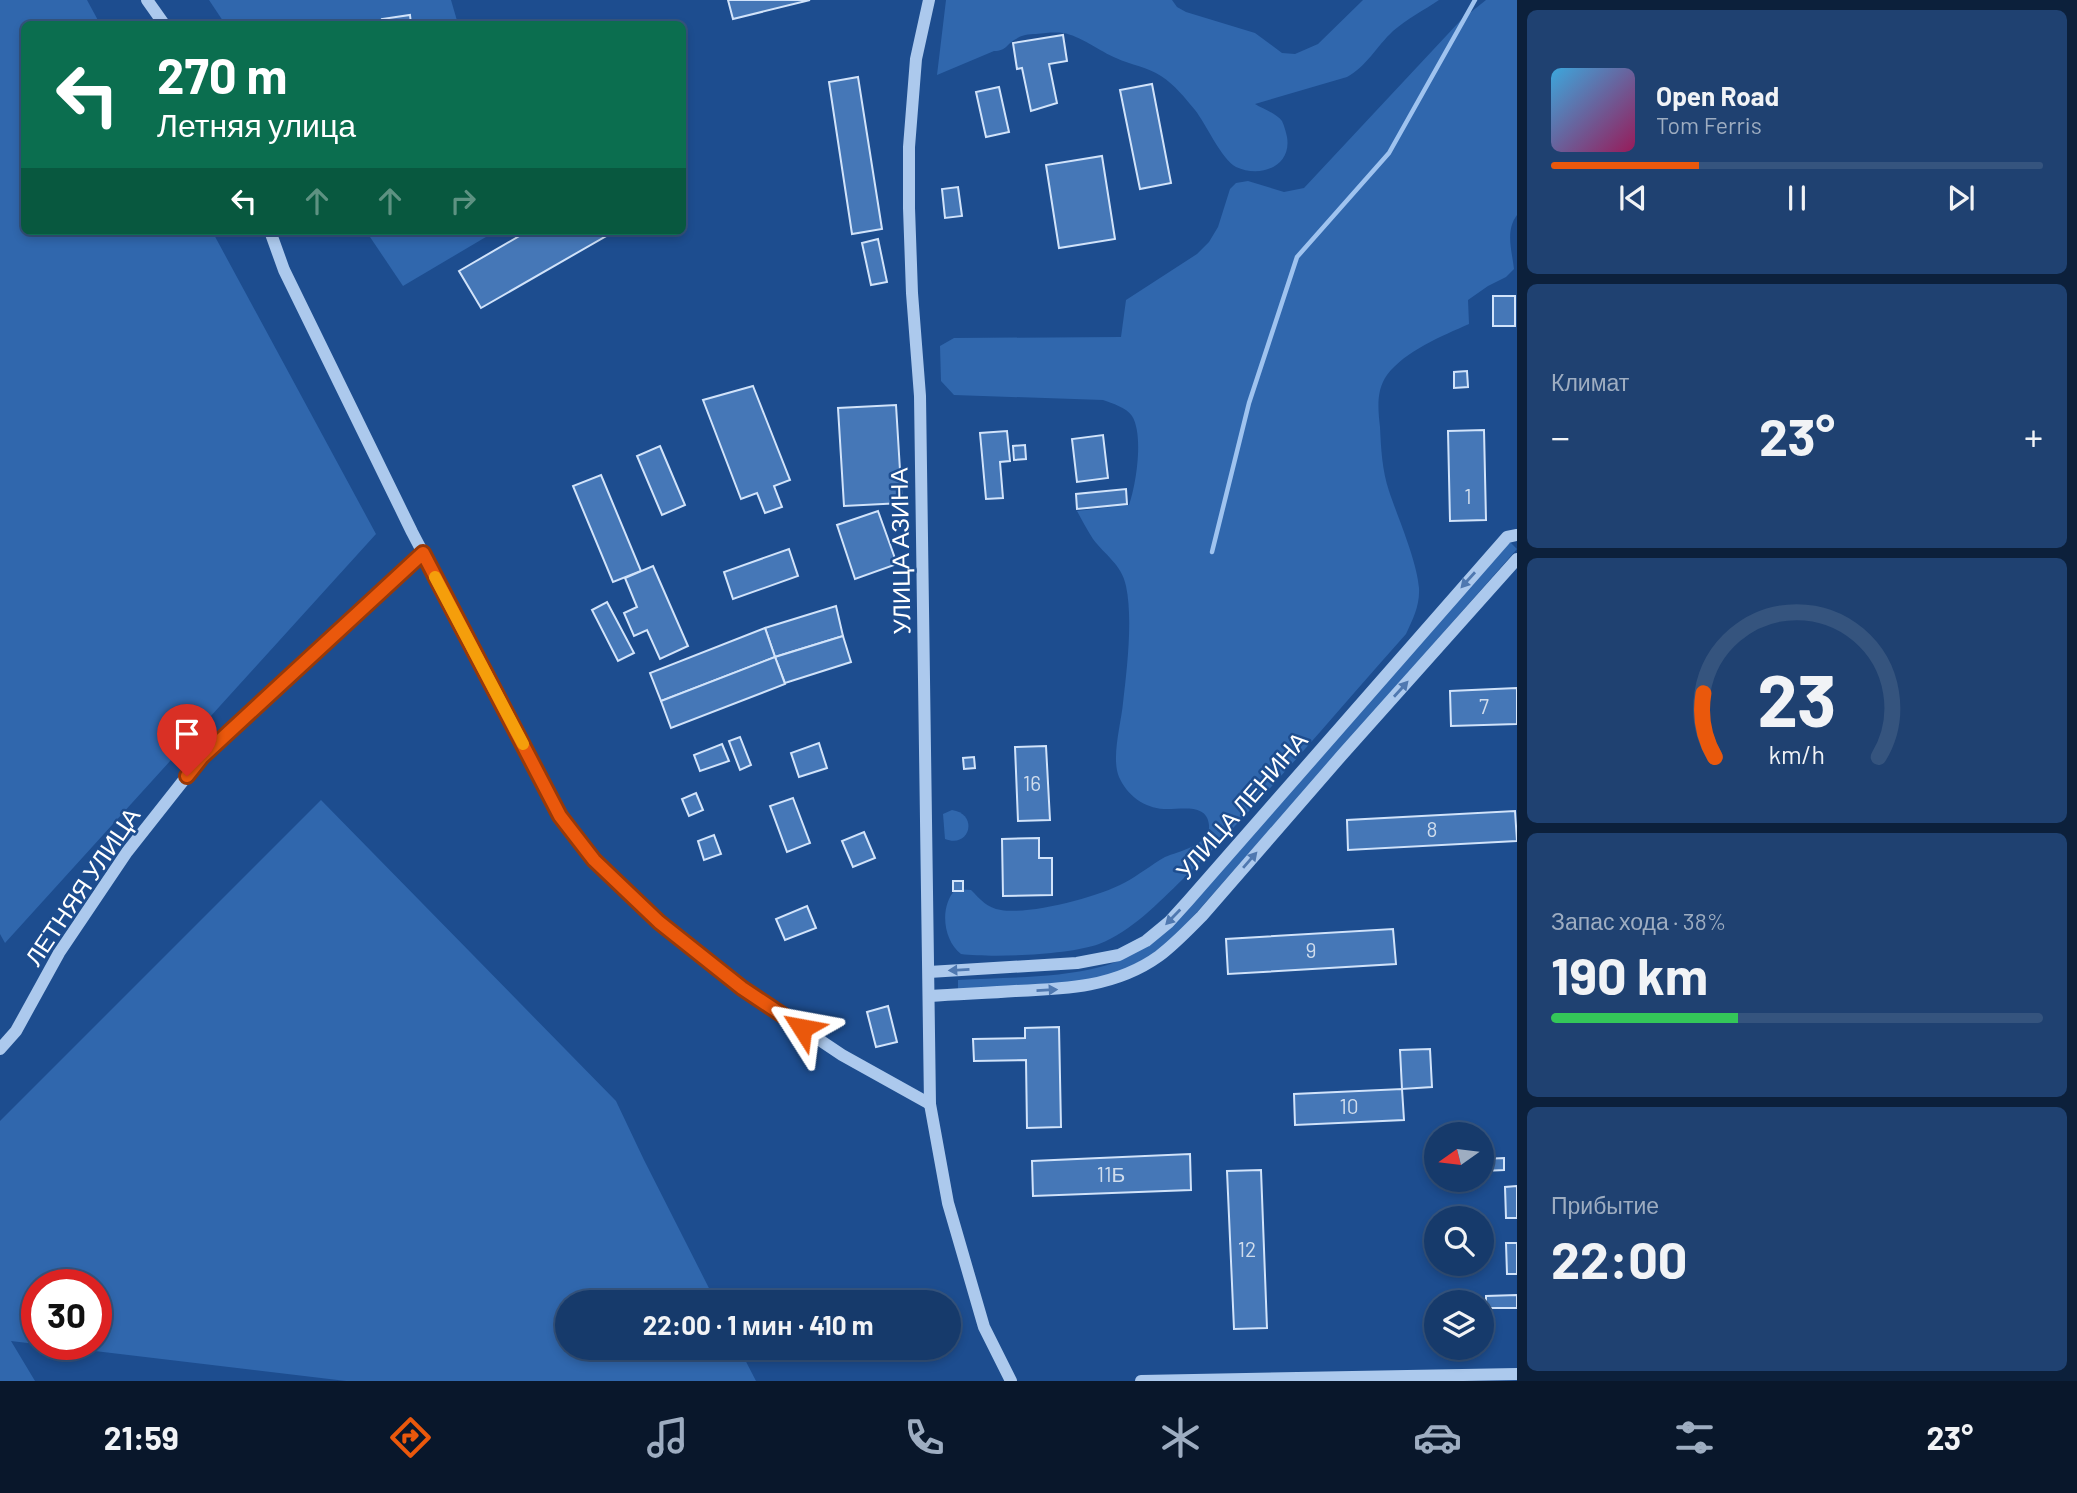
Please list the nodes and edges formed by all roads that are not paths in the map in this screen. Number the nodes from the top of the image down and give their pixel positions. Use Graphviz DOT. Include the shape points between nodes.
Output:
graph roads {
  1 [pos="147,0"];
  2 [pos="929,0"];
  3 [pos="162,21"];
  4 [pos="271,235"];
  5 [pos="1517,536"];
  6 [pos="423,553"];
  7 [pos="1517,559"];
  8 [pos="929,972"];
  9 [pos="930,996"];
  10 [pos="0,1049"];
  11 [pos="930,1104"];
  12 [pos="1517,1374"];
  13 [pos="1011,1381"];
  14 [pos="1141,1381"];
  1 -- 3 [label="street"];
  2 -- 8 [label="street, УЛИЦА АЗИНА" via="916,59 909,208 919,396"];
  4 -- 6 [label="street" via="284,270"];
  5 -- 8 [label="street, УЛИЦА ЛЕНИНА, one-way" via="1507,537 1188,901 1146,941 1119,955 1077,963"];
  6 -- 10 [label="street, ЛЕТНЯЯ УЛИЦА" via="202,757 127,852 59,953 16,1031"];
  6 -- 11 [label="street" via="560,816 594,860 659,922 742,988 842,1055"];
  9 -- 7 [label="street, УЛИЦА ЛЕНИНА, one-way" via="1074,989 1100,984 1157,958 1202,916"];
  8 -- 9 [label="street, УЛИЦА АЗИНА"];
  9 -- 11 [label="street, УЛИЦА АЗИНА"];
  11 -- 13 [label="street, УЛИЦА АЗИНА" via="948,1203 984,1327"];
  12 -- 14 [label="street"];
}
